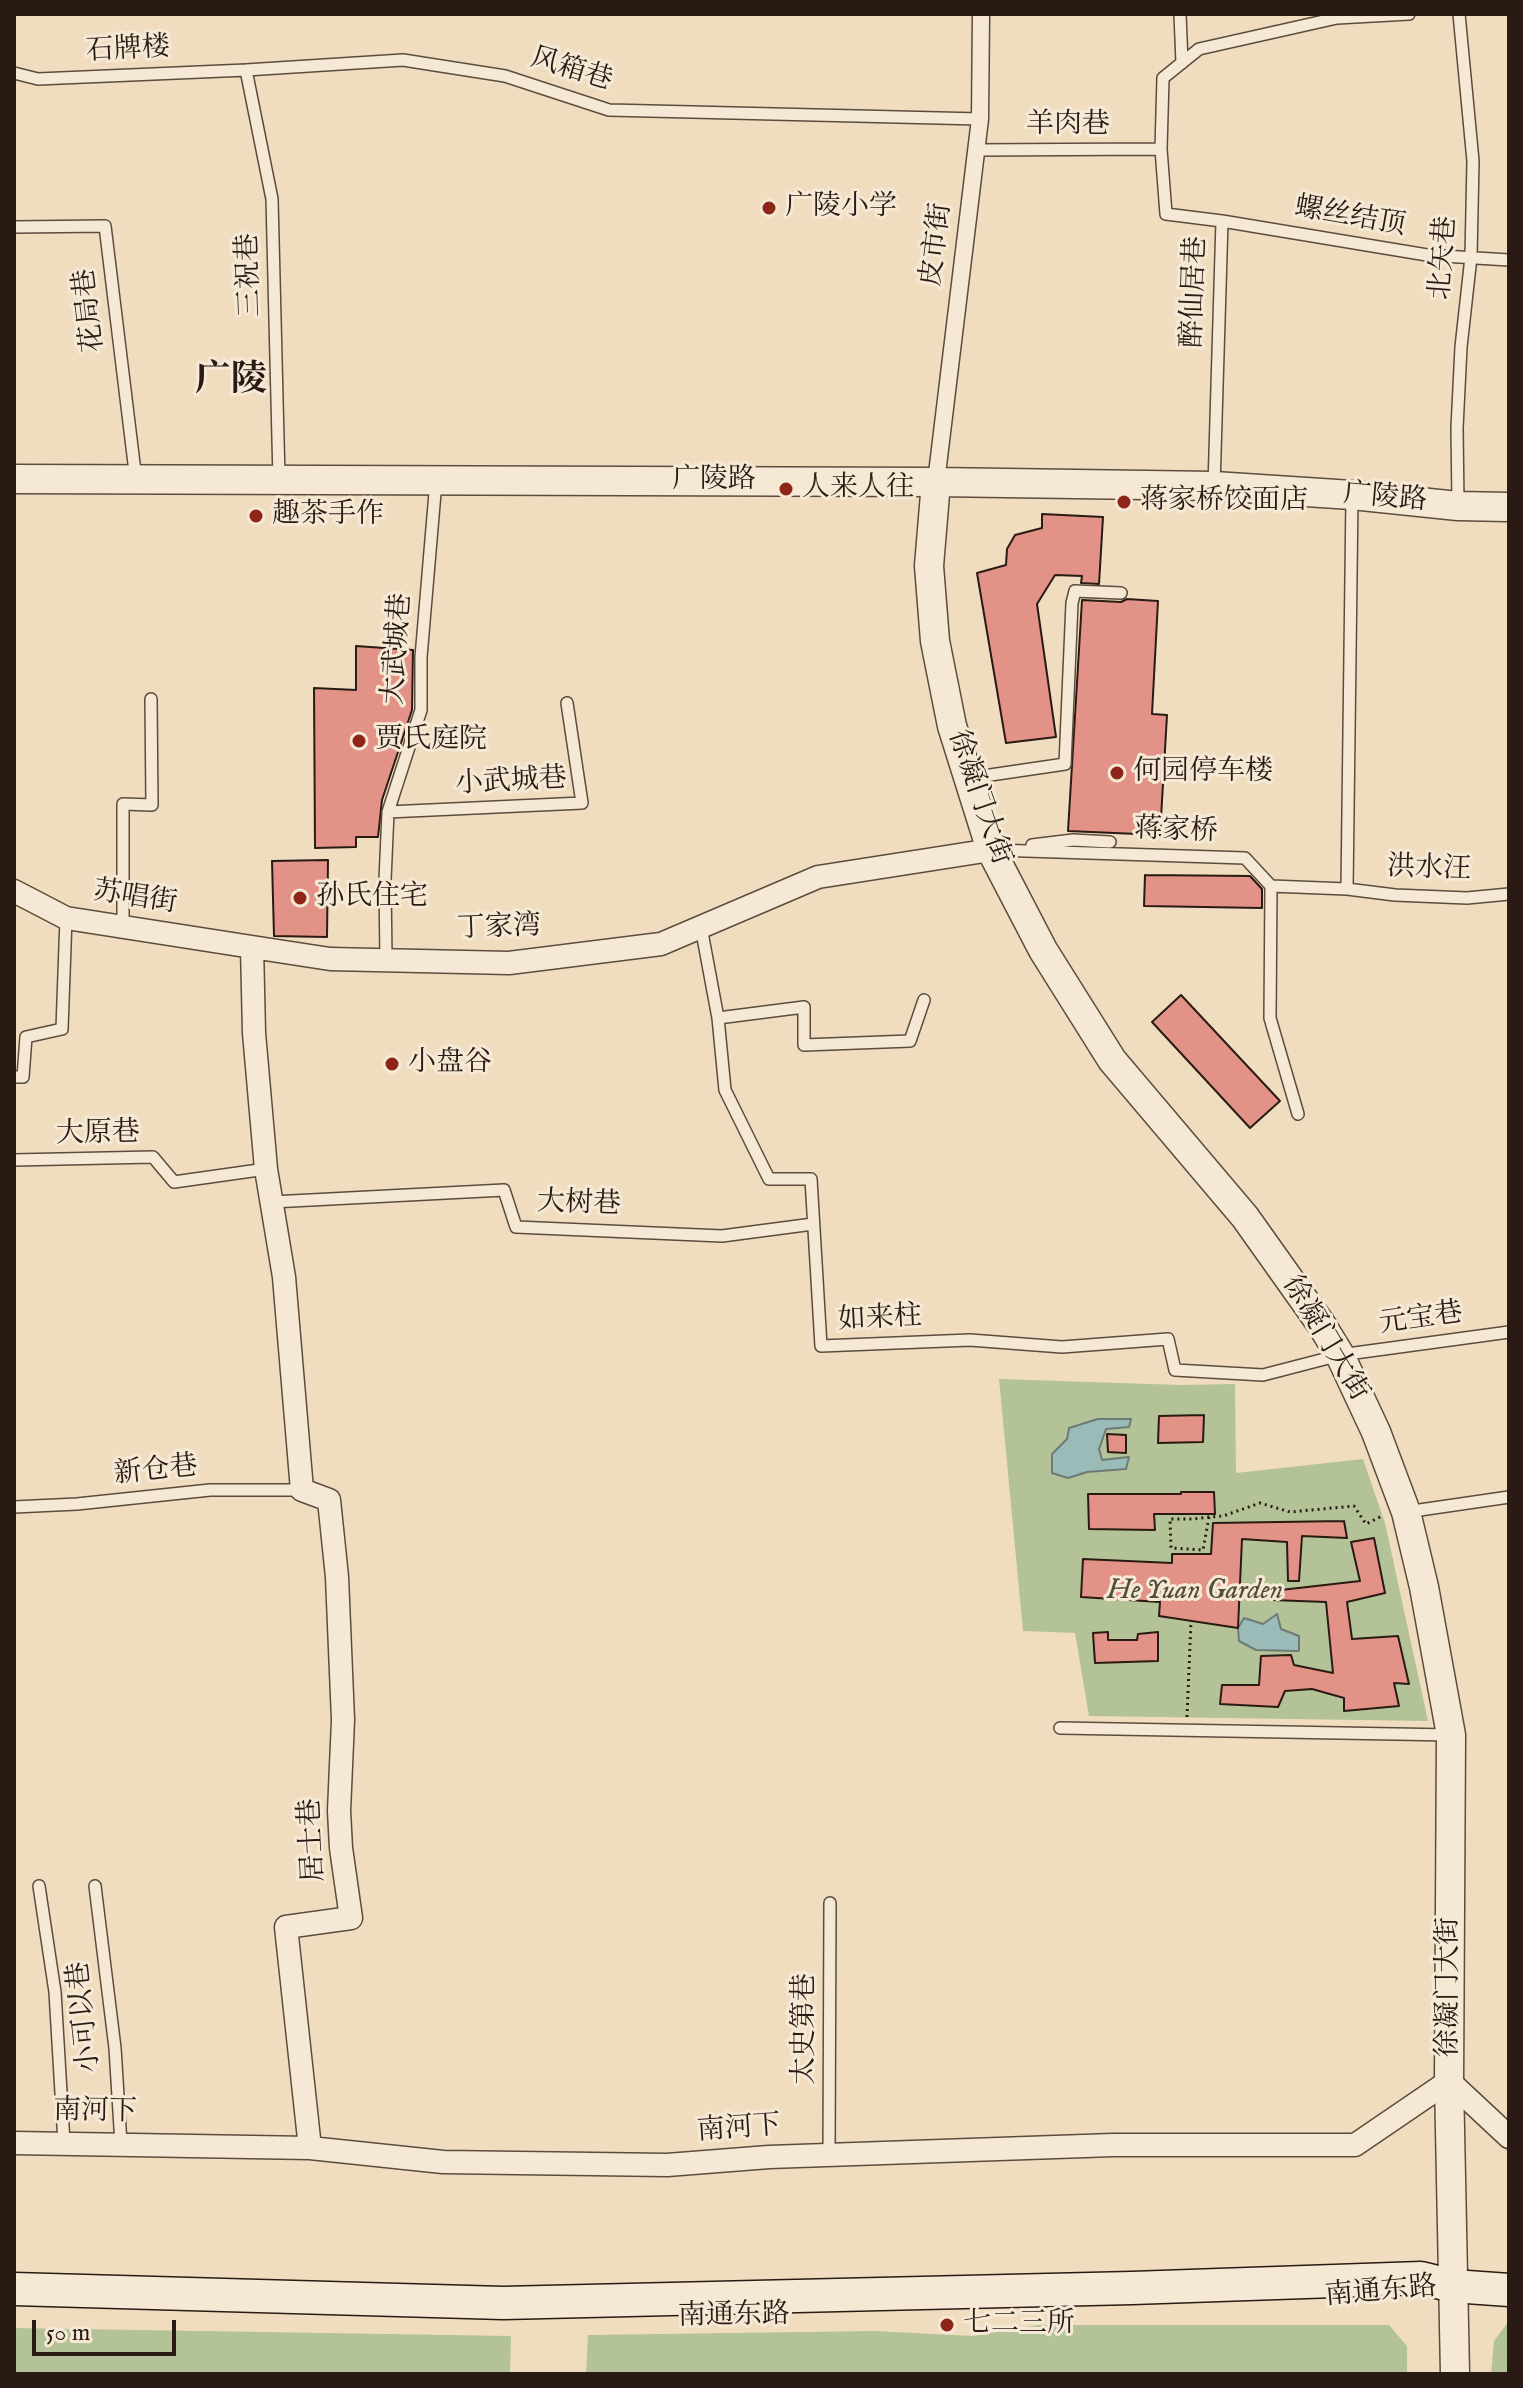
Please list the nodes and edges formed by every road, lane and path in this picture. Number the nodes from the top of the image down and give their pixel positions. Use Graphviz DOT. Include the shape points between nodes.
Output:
graph roads {
  1 [pos="981,14"];
  2 [pos="1180,14"];
  3 [pos="1409,14"];
  4 [pos="1459,14"];
  5 [pos="1337,16"];
  6 [pos="1182,63"];
  7 [pos="246,70"];
  8 [pos="14,73"];
  9 [pos="980,119"];
  10 [pos="1161,149"];
  11 [pos="975,150"];
  12 [pos="1222,221"];
  13 [pos="14,227"];
  14 [pos="1471,257"];
  15 [pos="1509,260"];
  16 [pos="14,479"];
  17 [pos="136,480"];
  18 [pos="279,480"];
  19 [pos="436,480"];
  20 [pos="936,482"];
  21 [pos="1214,486"];
  22 [pos="1352,495"];
  23 [pos="1458,506"];
  24 [pos="1509,507"];
  25 [pos="1121,593"];
  26 [pos="151,699"];
  27 [pos="567,703"];
  28 [pos="967,778"];
  29 [pos="388,812"];
  30 [pos="1110,842"];
  31 [pos="991,850"];
  32 [pos="1271,886"];
  33 [pos="1347,889"];
  34 [pos="14,891"];
  35 [pos="1509,894"];
  36 [pos="66,918"];
  37 [pos="123,927"];
  38 [pos="701,927"];
  39 [pos="252,947"];
  40 [pos="386,960"];
  41 [pos="924,1000"];
  42 [pos="718,1018"];
  43 [pos="14,1077"];
  44 [pos="1298,1114"];
  45 [pos="14,1160"];
  46 [pos="266,1169"];
  47 [pos="272,1202"];
  48 [pos="813,1224"];
  49 [pos="1509,1332"];
  50 [pos="1340,1355"];
  51 [pos="302,1490"];
  52 [pos="1509,1497"];
  53 [pos="14,1507"];
  54 [pos="1394,1514"];
  55 [pos="1209,1517"];
  56 [pos="1191,1621"];
  57 [pos="1060,1728"];
  58 [pos="1185,1730"];
  59 [pos="1451,1735"];
  60 [pos="39,1886"];
  61 [pos="95,1886"];
  62 [pos="830,1903"];
  63 [pos="1449,2081"];
  64 [pos="1509,2137"];
  65 [pos="14,2143"];
  66 [pos="64,2143"];
  67 [pos="121,2144"];
  68 [pos="310,2148"];
  69 [pos="829,2155"];
  70 [pos="1453,2286"];
  71 [pos="14,2289"];
  72 [pos="1509,2290"];
  73 [pos="14,2307"];
  74 [pos="1455,2374"];
  1 -- 9 [label="street, 皮市街"];
  2 -- 6 [label="lane"];
  3 -- 5 [label="lane"];
  4 -- 14 [label="lane, 北矢巷" via="1473,161"];
  5 -- 6 [label="lane" via="1199,49"];
  6 -- 10 [label="lane" via="1163,78"];
  7 -- 8 [label="lane, 石牌楼" via="38,79"];
  7 -- 9 [label="lane, 风箱巷" via="403,60 505,76 609,110"];
  7 -- 18 [label="lane, 三祝巷" via="272,199"];
  9 -- 11 [label="street, 皮市街"];
  10 -- 11 [label="lane, 羊肉巷"];
  10 -- 12 [label="lane, 醉仙居巷" via="1166,214"];
  11 -- 20 [label="street, 皮市街"];
  12 -- 14 [label="lane, 螺丝结顶" via="1427,255"];
  12 -- 21 [label="lane, 醉仙居巷"];
  13 -- 17 [label="lane, 花局巷" via="105,226"];
  14 -- 15 [label="lane, 螺丝结顶"];
  14 -- 23 [label="lane, 北矢巷" via="1461,347"];
  16 -- 17 [label="street, 广陵路"];
  17 -- 18 [label="street, 广陵路"];
  18 -- 19 [label="street, 广陵路"];
  19 -- 20 [label="street, 广陵路"];
  19 -- 29 [label="lane, 大武城巷" via="421,710"];
  20 -- 21 [label="street, 广陵路"];
  20 -- 28 [label="street, 徐凝门大街" via="929,566 935,641"];
  21 -- 22 [label="street, 广陵路"];
  22 -- 23 [label="street, 广陵路"];
  22 -- 33 [label="lane"];
  23 -- 24 [label="street, 广陵路"];
  25 -- 28 [label="lane" via="1075,591 1065,764"];
  26 -- 37 [label="lane" via="152,805 123,804"];
  27 -- 29 [label="lane, 小武城巷" via="582,803"];
  28 -- 31 [label="street, 徐凝门大街"];
  29 -- 40 [label="lane, 大武城巷"];
  30 -- 31 [label="lane" via="1073,840"];
  31 -- 32 [label="lane, 蒋家桥" via="1245,858"];
  31 -- 38 [label="street, 丁家湾" via="818,877"];
  31 -- 50 [label="street, 徐凝门大街" via="1043,950 1112,1060 1245,1217"];
  32 -- 33 [label="lane"];
  32 -- 44 [label="lane" via="1270,1018"];
  33 -- 35 [label="lane, 洪水汪" via="1467,898"];
  34 -- 36 [label="street, 苏唱街"];
  36 -- 37 [label="street, 苏唱街"];
  36 -- 43 [label="lane" via="62,1029 26,1037 23,1077"];
  37 -- 39 [label="street, 苏唱街"];
  38 -- 40 [label="street, 丁家湾" via="661,944 509,963"];
  38 -- 42 [label="lane, 如来柱"];
  39 -- 40 [label="street, 丁家湾" via="330,959"];
  39 -- 46 [label="street"];
  41 -- 42 [label="lane" via="910,1041 804,1045 804,1007"];
  42 -- 48 [label="lane, 如来柱" via="725,1090 769,1179 811,1179"];
  45 -- 46 [label="lane, 大原巷" via="153,1157 174,1182"];
  46 -- 47 [label="street"];
  47 -- 48 [label="lane, 大树巷" via="504,1190 516,1227 722,1236"];
  47 -- 51 [label="street" via="284,1277"];
  48 -- 50 [label="lane, 如来柱" via="821,1346 970,1340 1062,1347 1168,1339 1175,1370 1263,1375"];
  49 -- 50 [label="lane, 元宝巷"];
  50 -- 54 [label="street, 徐凝门大街" via="1376,1432"];
  51 -- 53 [label="lane, 新仓巷" via="210,1490"];
  51 -- 68 [label="street, 居士巷" via="329,1500 343,1720 339,1811 351,1918 286,1927"];
  52 -- 54 [label="lane"];
  54 -- 55 [label="path" via="1366,1524 1354,1506 1290,1512 1260,1503"];
  54 -- 59 [label="street, 徐凝门大街" via="1424,1587"];
  55 -- 55 [label="path" via="1170,1519 1171,1548 1203,1550"];
  56 -- 58 [label="path"];
  57 -- 58 [label="lane"];
  58 -- 59 [label="lane"];
  59 -- 63 [label="street, 徐凝门大街"];
  60 -- 66 [label="lane" via="55,1992"];
  61 -- 67 [label="lane, 小可以巷"];
  62 -- 69 [label="lane, 太史第巷"];
  63 -- 64 [label="street"];
  63 -- 69 [label="street, 南河下" via="1355,2145 1113,2145"];
  63 -- 70 [label="street, 徐凝门大街"];
  65 -- 66 [label="street, 南河下"];
  66 -- 67 [label="street, 南河下"];
  67 -- 68 [label="street, 南河下"];
  68 -- 69 [label="street, 南河下" via="443,2162 667,2165"];
  70 -- 71 [label="main road, 南通东路" via="1421,2278 503,2303"];
  70 -- 72 [label="main road, 南通东路"];
  70 -- 73 [label="main road, 南通东路" via="1422,2294 1129,2308 503,2323"];
  70 -- 74 [label="street, 徐凝门大街"];
}
